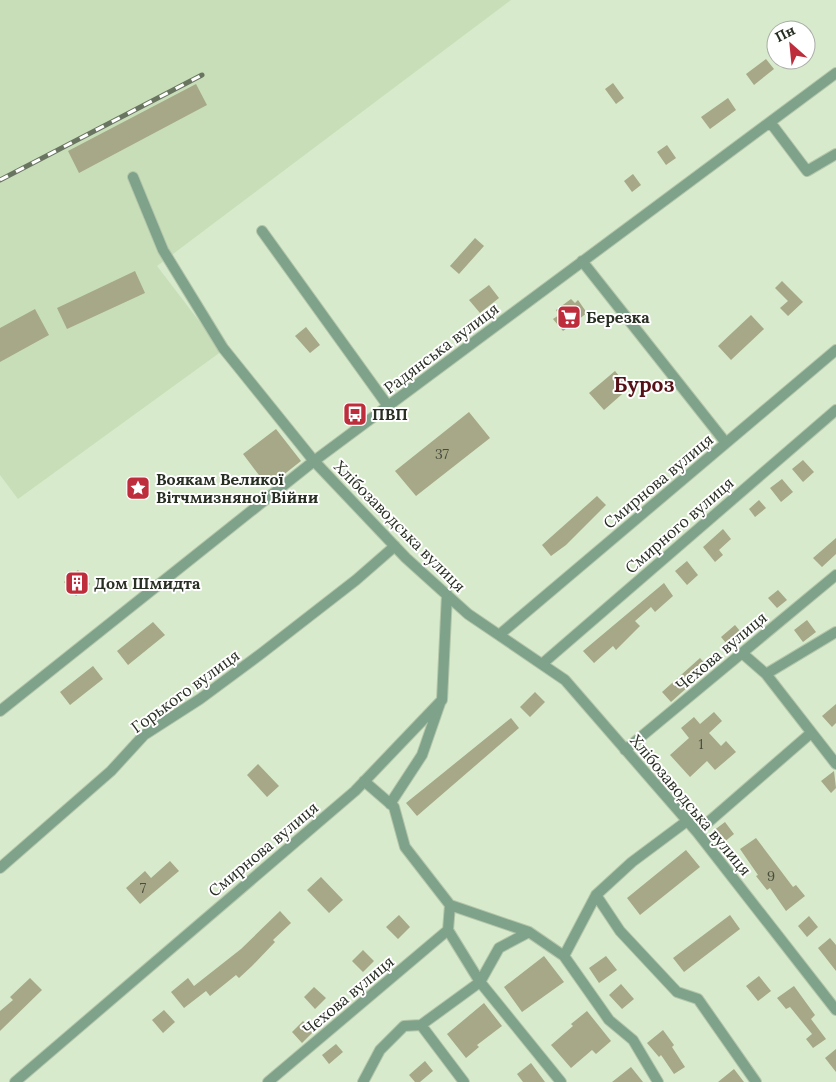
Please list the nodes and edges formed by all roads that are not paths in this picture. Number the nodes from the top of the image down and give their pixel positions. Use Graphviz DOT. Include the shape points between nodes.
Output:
graph roads {
  1 [pos="836,74"];
  2 [pos="770,122"];
  3 [pos="836,154"];
  4 [pos="133,177"];
  5 [pos="262,231"];
  6 [pos="582,261"];
  7 [pos="836,350"];
  8 [pos="388,406"];
  9 [pos="836,410"];
  10 [pos="726,442"];
  11 [pos="314,461"];
  12 [pos="395,546"];
  13 [pos="836,575"];
  14 [pos="447,594"];
  15 [pos="836,632"];
  16 [pos="499,635"];
  17 [pos="742,653"];
  18 [pos="542,664"];
  19 [pos="766,674"];
  20 [pos="442,700"];
  21 [pos="0,711"];
  22 [pos="811,733"];
  23 [pos="625,750"];
  24 [pos="836,764"];
  25 [pos="364,781"];
  26 [pos="390,804"];
  27 [pos="687,821"];
  28 [pos="697,832"];
  29 [pos="0,868"];
  30 [pos="596,894"];
  31 [pos="450,905"];
  32 [pos="448,930"];
  33 [pos="529,932"];
  34 [pos="564,956"];
  35 [pos="480,982"];
  36 [pos="836,1010"];
  37 [pos="421,1026"];
  38 [pos="14,1082"];
  39 [pos="268,1082"];
  40 [pos="363,1082"];
  41 [pos="464,1082"];
  42 [pos="561,1082"];
  43 [pos="658,1082"];
  44 [pos="756,1082"];
  1 -- 2 [label="street, Радянська вулиця"];
  2 -- 3 [label="street" via="807,171"];
  2 -- 6 [label="street, Радянська вулиця"];
  4 -- 11 [label="street, Хлібозаводська вулиця" via="163,250 223,348"];
  5 -- 8 [label="street"];
  6 -- 8 [label="street, Радянська вулиця"];
  6 -- 10 [label="street"];
  7 -- 10 [label="street, Смирнова вулиця"];
  8 -- 11 [label="street, Радянська вулиця"];
  9 -- 18 [label="street, Смирного вулиця"];
  10 -- 16 [label="street, Смирнова вулиця"];
  11 -- 12 [label="street, Хлібозаводська вулиця"];
  11 -- 21 [label="street, Радянська вулиця"];
  12 -- 14 [label="street, Хлібозаводська вулиця"];
  12 -- 29 [label="street, Горького вулиця" via="262,653 144,735 111,771"];
  13 -- 17 [label="street, Чехова вулиця"];
  14 -- 16 [label="street, Хлібозаводська вулиця" via="468,614"];
  14 -- 20 [label="street"];
  15 -- 19 [label="street"];
  16 -- 18 [label="street, Хлібозаводська вулиця"];
  17 -- 19 [label="street"];
  17 -- 23 [label="street, Чехова вулиця"];
  18 -- 23 [label="street, Хлібозаводська вулиця" via="565,680"];
  19 -- 22 [label="street"];
  20 -- 25 [label="street, Смирнова вулиця"];
  20 -- 26 [label="street" via="422,755"];
  22 -- 24 [label="street"];
  22 -- 28 [label="street"];
  23 -- 27 [label="street, Хлібозаводська вулиця"];
  25 -- 26 [label="street"];
  25 -- 38 [label="street, Смирнова вулиця"];
  26 -- 31 [label="street" via="394,807 405,847"];
  27 -- 28 [label="street, Хлібозаводська вулиця"];
  27 -- 30 [label="street"];
  28 -- 36 [label="street, Хлібозаводська вулиця"];
  30 -- 34 [label="street"];
  30 -- 44 [label="street" via="620,931 677,992 698,999"];
  31 -- 32 [label="street"];
  31 -- 33 [label="street"];
  32 -- 35 [label="street"];
  32 -- 39 [label="street, Чехова вулиця"];
  33 -- 34 [label="street"];
  33 -- 35 [label="street" via="499,948"];
  34 -- 43 [label="street" via="609,1020 633,1040"];
  35 -- 37 [label="street"];
  35 -- 42 [label="street"];
  37 -- 40 [label="street" via="404,1026 380,1050"];
  37 -- 41 [label="street"];
}
